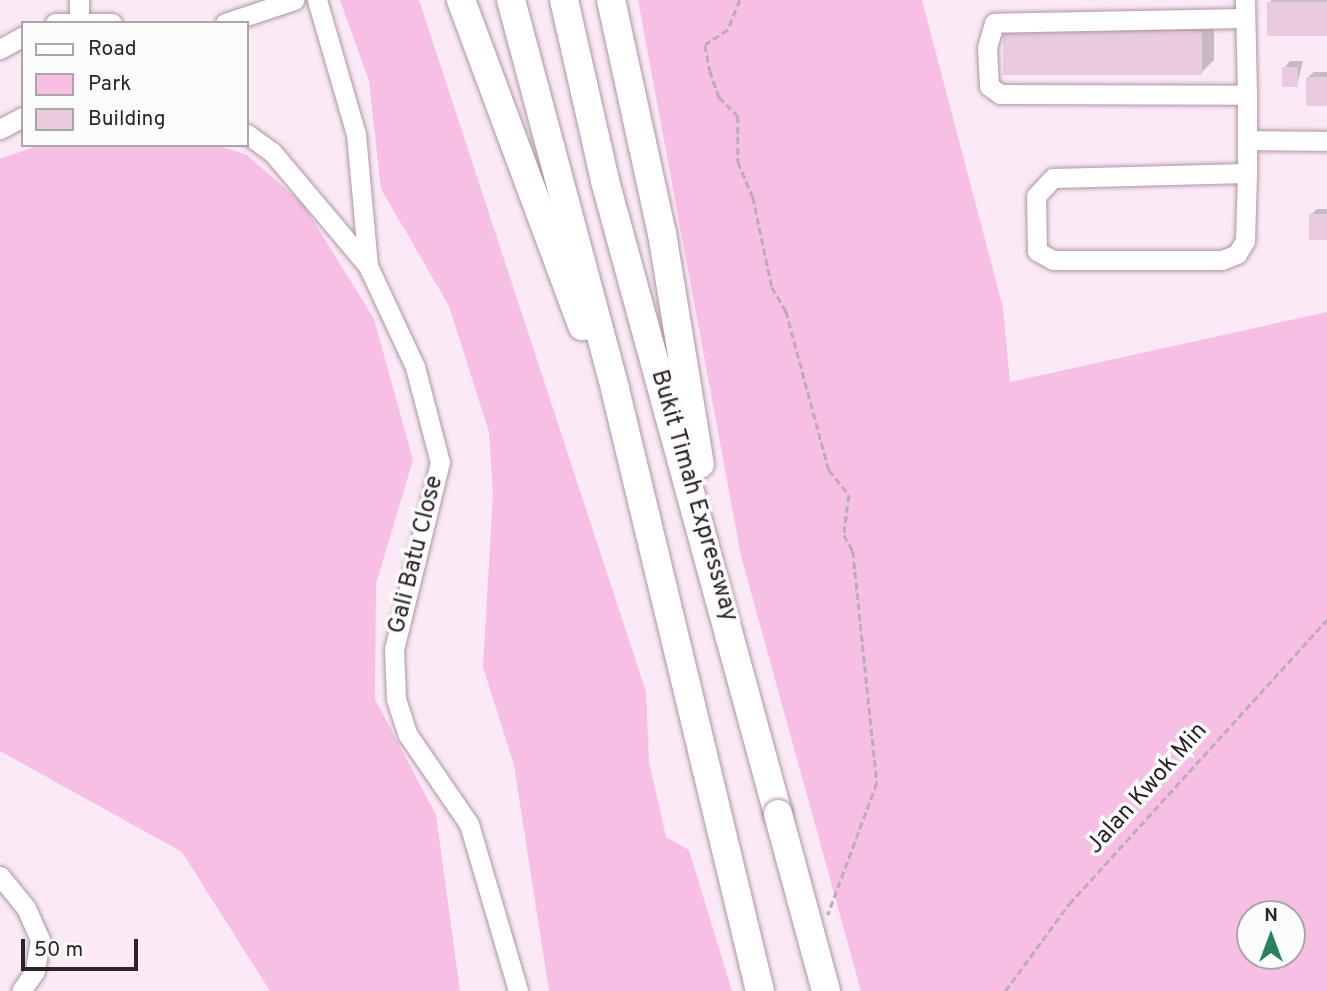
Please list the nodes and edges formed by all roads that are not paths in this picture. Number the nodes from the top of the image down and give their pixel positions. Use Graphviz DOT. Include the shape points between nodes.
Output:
graph roads {
  1 [pos="79,0"];
  2 [pos="294,0"];
  3 [pos="317,0"];
  4 [pos="461,0"];
  5 [pos="511,0"];
  6 [pos="564,0"];
  7 [pos="611,0"];
  8 [pos="1245,9"];
  9 [pos="79,21"];
  10 [pos="231,21"];
  11 [pos="21,37"];
  12 [pos="0,49"];
  13 [pos="1247,95"];
  14 [pos="21,118"];
  15 [pos="0,129"];
  16 [pos="248,135"];
  17 [pos="1247,140"];
  18 [pos="1327,141"];
  19 [pos="1247,173"];
  20 [pos="368,266"];
  21 [pos="615,389"];
  22 [pos="723,605"];
  23 [pos="0,876"];
  24 [pos="21,991"];
  25 [pos="518,991"];
  26 [pos="760,991"];
  27 [pos="826,991"];
  1 -- 9 [label="street"];
  2 -- 10 [label="street"];
  3 -- 20 [label="street" via="354,123"];
  4 -- 21 [label="highway" via="595,363"];
  5 -- 21 [label="highway, Bukit Timah Expressway"];
  6 -- 22 [label="highway, Bukit Timah Expressway" via="605,181"];
  7 -- 22 [label="highway" via="662,233"];
  8 -- 13 [label="street"];
  8 -- 13 [label="street" via="994,23 987,47 989,86 1000,94"];
  11 -- 12 [label="street"];
  13 -- 17 [label="street"];
  14 -- 15 [label="street"];
  16 -- 20 [label="street" via="272,152"];
  17 -- 18 [label="street"];
  17 -- 19 [label="street"];
  19 -- 19 [label="street" via="1245,241 1237,254 1222,260 1053,260 1037,251 1036,196 1053,178"];
  20 -- 25 [label="street, Gali Batu Close" via="415,367 440,462 394,649 396,699 408,735 474,834"];
  21 -- 26 [label="highway, Bukit Timah Expressway"];
  22 -- 27 [label="highway, Bukit Timah Expressway, bridge"];
  23 -- 24 [label="street" via="26,908 40,939 35,971"];
}
